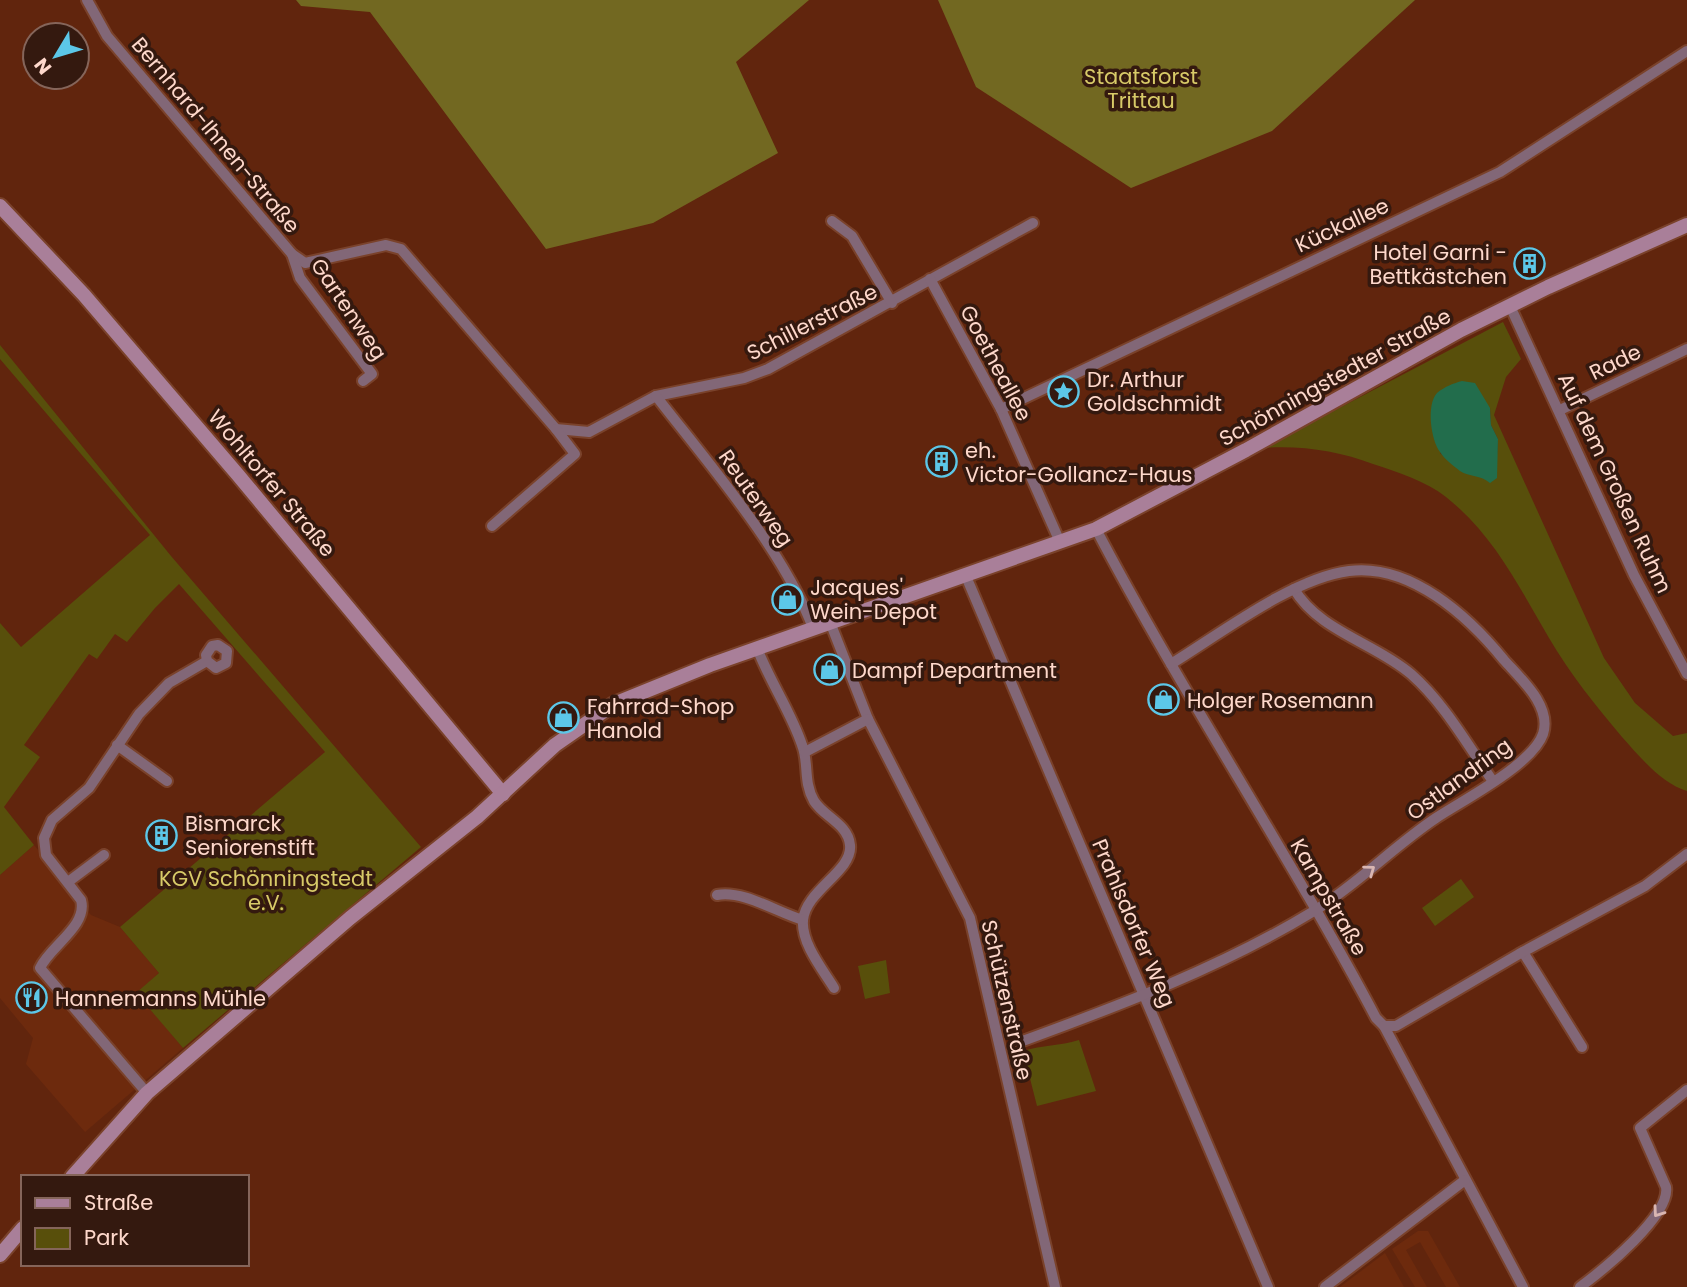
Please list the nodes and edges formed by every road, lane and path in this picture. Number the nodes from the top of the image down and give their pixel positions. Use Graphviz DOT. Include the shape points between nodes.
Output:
graph roads {
  1 [pos="87,0"];
  2 [pos="1687,51"];
  3 [pos="0,206"];
  4 [pos="832,221"];
  5 [pos="1033,223"];
  6 [pos="1687,225"];
  7 [pos="292,254"];
  8 [pos="930,279"];
  9 [pos="892,303"];
  10 [pos="1510,306"];
  11 [pos="1687,349"];
  12 [pos="363,381"];
  13 [pos="656,396"];
  14 [pos="1001,409"];
  15 [pos="1560,410"];
  16 [pos="556,429"];
  17 [pos="492,526"];
  18 [pos="1096,529"];
  19 [pos="1060,542"];
  20 [pos="965,574"];
  21 [pos="1294,589"];
  22 [pos="830,622"];
  23 [pos="813,628"];
  24 [pos="757,648"];
  25 [pos="206,661"];
  26 [pos="1171,664"];
  27 [pos="1687,674"];
  28 [pos="868,719"];
  29 [pos="117,745"];
  30 [pos="805,752"];
  31 [pos="167,780"];
  32 [pos="1492,780"];
  33 [pos="503,794"];
  34 [pos="104,855"];
  35 [pos="1687,855"];
  36 [pos="68,882"];
  37 [pos="717,895"];
  38 [pos="1315,910"];
  39 [pos="803,920"];
  40 [pos="1523,952"];
  41 [pos="834,988"];
  42 [pos="1145,997"];
  43 [pos="1384,1026"];
  44 [pos="1020,1042"];
  45 [pos="1582,1047"];
  46 [pos="1687,1090"];
  47 [pos="147,1093"];
  48 [pos="74,1175"];
  49 [pos="1465,1180"];
  50 [pos="21,1230"];
  51 [pos="0,1255"];
  52 [pos="1055,1287"];
  53 [pos="1268,1287"];
  54 [pos="1325,1287"];
  55 [pos="1523,1287"];
  56 [pos="1580,1287"];
  1 -- 7 [label="street, Bernhard-Ihnen-Straße" via="107,36"];
  2 -- 14 [label="street, Kückallee" via="1500,172"];
  3 -- 33 [label="main road, Wohltorfer Straße" via="84,295 229,464"];
  4 -- 9 [label="street" via="852,236"];
  5 -- 8 [label="street, Schillerstraße"];
  6 -- 10 [label="main road, Schönningstedter Straße"];
  7 -- 12 [label="street, Gartenweg" via="300,278 372,374"];
  7 -- 16 [label="street, Bernhard-Ihnen-Straße" via="305,262 386,246 401,249"];
  8 -- 9 [label="street, Schillerstraße"];
  8 -- 14 [label="street, Goetheallee"];
  9 -- 13 [label="street, Schillerstraße" via="768,369"];
  10 -- 15 [label="street, Auf dem Großen Ruhm"];
  10 -- 18 [label="main road, Schönningstedter Straße"];
  11 -- 15 [label="street, Rade"];
  13 -- 16 [label="street, Schillerstraße" via="589,432"];
  13 -- 23 [label="street, Reuterweg" via="796,588"];
  14 -- 19 [label="street, Goetheallee"];
  15 -- 27 [label="street, Auf dem Großen Ruhm" via="1634,575"];
  16 -- 17 [label="street" via="575,454"];
  18 -- 19 [label="main road, Schönningstedter Straße"];
  18 -- 26 [label="street, Kampstraße"];
  19 -- 20 [label="main road, Schönningstedter Straße"];
  20 -- 22 [label="main road, Schönningstedter Straße"];
  20 -- 42 [label="street, Prahlsdorfer Weg"];
  21 -- 26 [label="street, Ostlandring"];
  21 -- 32 [label="street" via="1314,613 1410,673 1430,693"];
  21 -- 32 [label="street, Ostlandring" via="1351,570 1389,574 1435,594 1462,614 1524,683 1545,719 1534,748"];
  22 -- 23 [label="main road, Schönningstedter Straße"];
  22 -- 28 [label="street, Schützenstraße"];
  23 -- 24 [label="main road, Schönningstedter Straße"];
  24 -- 30 [label="street"];
  24 -- 33 [label="main road, Schönningstedter Straße" via="614,704 555,746"];
  25 -- 29 [label="street" via="169,683"];
  26 -- 38 [label="street, Kampstraße"];
  28 -- 30 [label="street"];
  28 -- 52 [label="street, Schützenstraße" via="970,918"];
  29 -- 31 [label="street"];
  29 -- 36 [label="street" via="89,788 52,820 44,838 46,855"];
  30 -- 39 [label="street" via="807,788 816,804 848,835 851,847 842,867 815,893"];
  38 -- 32 [label="street, Ostlandring, one-way"];
  33 -- 47 [label="main road, Schönningstedter Straße"];
  34 -- 36 [label="street"];
  35 -- 40 [label="street" via="1645,886"];
  36 -- 47 [label="street" via="83,907 77,923 40,968"];
  37 -- 39 [label="street" via="732,892"];
  38 -- 42 [label="street, Ostlandring"];
  38 -- 43 [label="street, Kampstraße"];
  39 -- 41 [label="street" via="810,948"];
  40 -- 43 [label="street" via="1396,1026"];
  40 -- 45 [label="street"];
  42 -- 44 [label="street, Ostlandring"];
  42 -- 53 [label="street, Prahlsdorfer Weg"];
  43 -- 49 [label="street, Kampstraße"];
  46 -- 56 [label="street, one-way" via="1640,1128 1668,1195 1663,1206"];
  47 -- 48 [label="main road, Schönningstedter Straße"];
  49 -- 54 [label="street"];
  49 -- 55 [label="street, Kampstraße"];
  50 -- 51 [label="main road"];
}
